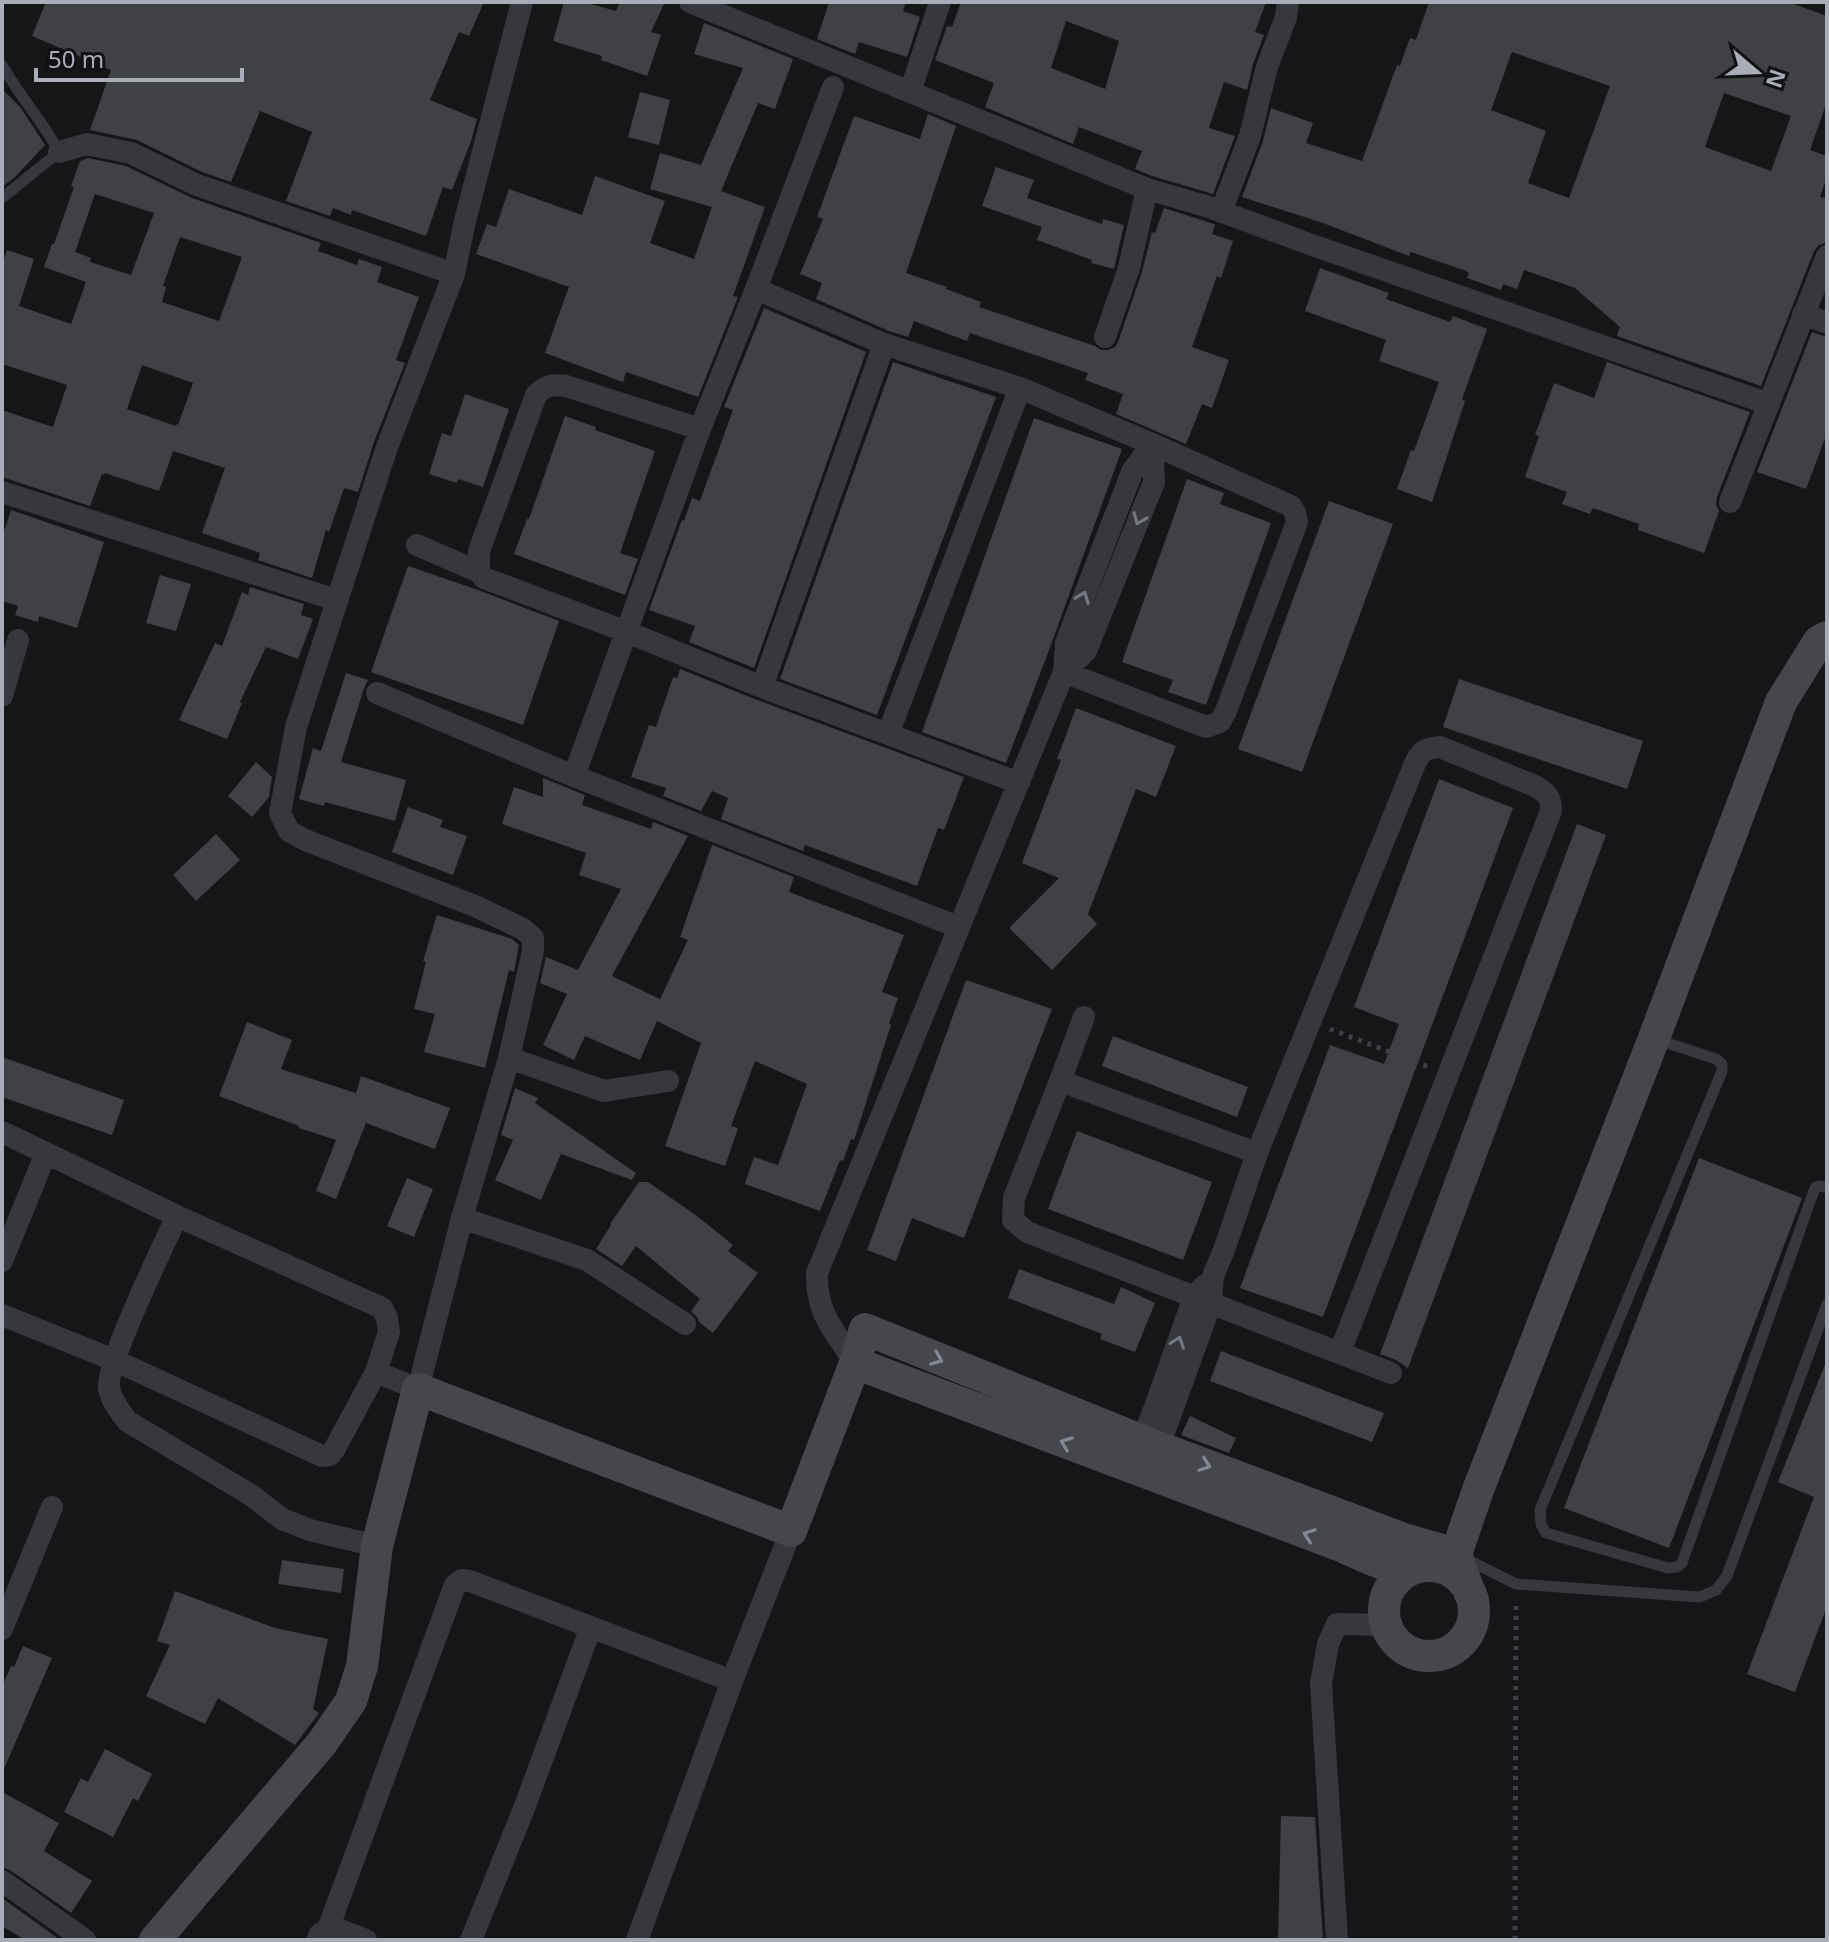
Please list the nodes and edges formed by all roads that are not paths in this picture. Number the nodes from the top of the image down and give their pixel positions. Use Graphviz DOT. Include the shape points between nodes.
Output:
graph roads {
  1 [pos="522,2"];
  2 [pos="690,2"];
  3 [pos="940,2"];
  4 [pos="1288,2"];
  5 [pos="2,65"];
  6 [pos="833,87"];
  7 [pos="910,92"];
  8 [pos="59,152"];
  9 [pos="1147,189"];
  10 [pos="2,198"];
  11 [pos="1221,212"];
  12 [pos="1827,256"];
  13 [pos="454,274"];
  14 [pos="756,289"];
  15 [pos="1803,314"];
  16 [pos="1827,323"];
  17 [pos="1105,337"];
  18 [pos="884,344"];
  19 [pos="1020,388"];
  20 [pos="1769,404"];
  21 [pos="700,429"];
  22 [pos="1152,444"];
  23 [pos="2,492"];
  24 [pos="1730,502"];
  25 [pos="417,545"];
  26 [pos="479,572"];
  27 [pos="336,600"];
  28 [pos="627,632"];
  29 [pos="1827,637"];
  30 [pos="18,640"];
  31 [pos="1064,672"];
  32 [pos="762,687"];
  33 [pos="377,693"];
  34 [pos="2,696"];
  35 [pos="888,734"];
  36 [pos="574,776"];
  37 [pos="1019,783"];
  38 [pos="958,927"];
  39 [pos="1084,1017"];
  40 [pos="1654,1038"];
  41 [pos="509,1058"];
  42 [pos="668,1081"];
  43 [pos="1060,1081"];
  44 [pos="2,1132"];
  45 [pos="46,1153"];
  46 [pos="1257,1153"];
  47 [pos="1827,1188"];
  48 [pos="177,1216"];
  49 [pos="462,1218"];
  50 [pos="2,1261"];
  51 [pos="1202,1300"];
  52 [pos="1827,1304"];
  53 [pos="2,1315"];
  54 [pos="685,1324"];
  55 [pos="850,1330"];
  56 [pos="1340,1352"];
  57 [pos="114,1360"];
  58 [pos="855,1363"];
  59 [pos="376,1372"];
  60 [pos="1391,1373"];
  61 [pos="418,1389"];
  62 [pos="1145,1457"];
  63 [pos="52,1507"];
  64 [pos="791,1531"];
  65 [pos="377,1546"];
  66 [pos="1439,1557"];
  67 [pos="1386,1625"];
  68 [pos="591,1627"];
  69 [pos="2,1629"];
  70 [pos="732,1681"];
  71 [pos="2,1881"];
  72 [pos="323,1934"];
  73 [pos="85,1940"];
  74 [pos="155,1940"];
  75 [pos="366,1940"];
  76 [pos="471,1940"];
  77 [pos="637,1940"];
  78 [pos="1337,1940"];
  1 -- 13 [label="street"];
  2 -- 7 [label="street"];
  3 -- 7 [label="street"];
  4 -- 11 [label="street" via="1250,136"];
  5 -- 8 [label="lane"];
  6 -- 14 [label="street"];
  7 -- 9 [label="street"];
  8 -- 10 [label="lane"];
  8 -- 13 [label="street" via="87,144 131,153 197,185"];
  9 -- 11 [label="street"];
  9 -- 17 [label="street" via="1129,268"];
  11 -- 20 [label="street"];
  12 -- 15 [label="street"];
  13 -- 27 [label="street" via="387,447"];
  14 -- 18 [label="street"];
  14 -- 21 [label="street"];
  15 -- 16 [label="street"];
  15 -- 20 [label="street"];
  18 -- 19 [label="street"];
  18 -- 32 [label="street"];
  19 -- 22 [label="street"];
  19 -- 35 [label="street"];
  20 -- 24 [label="street"];
  21 -- 26 [label="street" via="566,386 544,387 536,395 479,551"];
  21 -- 28 [label="street"];
  22 -- 31 [label="street" via="1154,482 1086,651"];
  22 -- 31 [label="street" via="1291,506 1295,513 1297,522 1226,711 1220,722 1206,727"];
  23 -- 27 [label="street"];
  25 -- 26 [label="street"];
  26 -- 28 [label="street"];
  27 -- 41 [label="street" via="296,727 280,813 289,831 305,840 475,906 533,938"];
  28 -- 32 [label="street"];
  28 -- 36 [label="street"];
  29 -- 40 [label="street" via="1819,641 1781,702"];
  30 -- 34 [label="street"];
  31 -- 37 [label="street"];
  32 -- 35 [label="street"];
  33 -- 36 [label="street"];
  35 -- 37 [label="street"];
  36 -- 38 [label="street"];
  37 -- 38 [label="street"];
  38 -- 55 [label="street" via="817,1273 824,1317"];
  39 -- 43 [label="street"];
  40 -- 47 [label="lane" via="1716,1059 1722,1071 1540,1510 1546,1533 1668,1568 1682,1563 1813,1193 1816,1187"];
  40 -- 66 [label="street" via="1478,1490"];
  41 -- 42 [label="street" via="604,1091"];
  41 -- 49 [label="street"];
  43 -- 46 [label="street"];
  43 -- 51 [label="street" via="1014,1198 1013,1220 1027,1232"];
  44 -- 45 [label="street"];
  45 -- 48 [label="street"];
  45 -- 50 [label="street"];
  46 -- 51 [label="street"];
  46 -- 56 [label="street" via="1421,752 1440,747 1547,793 1551,811"];
  48 -- 57 [label="street"];
  48 -- 59 [label="street" via="382,1308 389,1332"];
  49 -- 54 [label="street" via="587,1260"];
  49 -- 61 [label="street"];
  51 -- 56 [label="street"];
  51 -- 62 [label="street"];
  52 -- 66 [label="lane" via="1727,1576 1716,1590 1700,1597 1516,1584"];
  53 -- 57 [label="street"];
  55 -- 58 [label="street"];
  55 -- 62 [label="street, one-way"];
  56 -- 60 [label="street"];
  57 -- 59 [label="street" via="322,1456 334,1450"];
  57 -- 65 [label="street" via="108,1386 127,1421 282,1519"];
  62 -- 58 [label="street, one-way"];
  58 -- 64 [label="street"];
  59 -- 61 [label="street"];
  61 -- 64 [label="street"];
  61 -- 65 [label="street"];
  62 -- 66 [label="street" via="1404,1539"];
  63 -- 69 [label="street"];
  64 -- 70 [label="street"];
  65 -- 74 [label="street" via="362,1666 351,1701 322,1743"];
  66 -- 67 [label="street" via="1394,1582 1383,1610"];
  66 -- 67 [label="street" via="1470,1594 1474,1608 1466,1635 1457,1646 1430,1656 1403,1648"];
  67 -- 78 [label="street" via="1337,1624 1321,1684"];
  68 -- 70 [label="street"];
  68 -- 72 [label="street" via="470,1581 455,1585"];
  68 -- 76 [label="street"];
  70 -- 77 [label="street"];
  71 -- 73 [label="street"];
  72 -- 75 [label="street" via="340,1930"];
}
